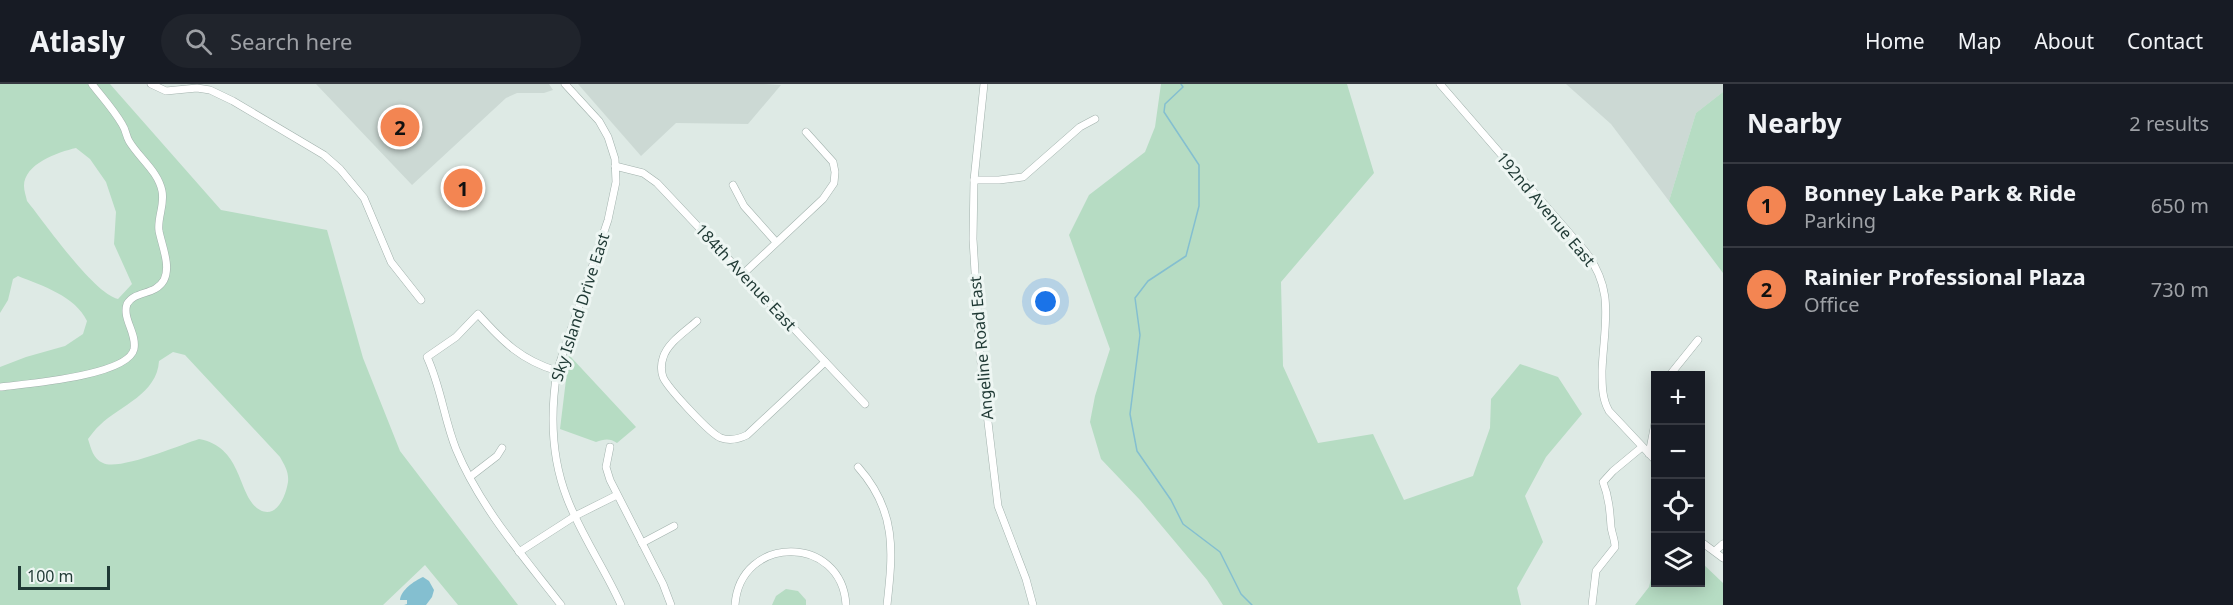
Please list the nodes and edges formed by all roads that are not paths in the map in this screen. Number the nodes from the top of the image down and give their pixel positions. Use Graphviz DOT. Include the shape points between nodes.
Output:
graph roads {
  1 [pos="92,84"];
  2 [pos="151,84"];
  3 [pos="565,84"];
  4 [pos="984,84"];
  5 [pos="1440,84"];
  6 [pos="1095,119"];
  7 [pos="806,132"];
  8 [pos="615,166"];
  9 [pos="974,180"];
  10 [pos="732,185"];
  11 [pos="776,242"];
  12 [pos="743,274"];
  13 [pos="421,300"];
  14 [pos="697,321"];
  15 [pos="1698,340"];
  16 [pos="825,362"];
  17 [pos="1673,371"];
  18 [pos="557,372"];
  19 [pos="0,387"];
  20 [pos="865,404"];
  21 [pos="1655,425"];
  22 [pos="610,447"];
  23 [pos="1642,447"];
  24 [pos="502,448"];
  25 [pos="1649,454"];
  26 [pos="858,467"];
  27 [pos="471,476"];
  28 [pos="617,495"];
  29 [pos="575,516"];
  30 [pos="674,526"];
  31 [pos="642,543"];
  32 [pos="1705,544"];
  33 [pos="1723,544"];
  34 [pos="1716,551"];
  35 [pos="519,552"];
  36 [pos="1723,558"];
  37 [pos="561,605"];
  38 [pos="621,605"];
  39 [pos="671,605"];
  40 [pos="735,605"];
  41 [pos="846,605"];
  42 [pos="887,605"];
  43 [pos="1033,605"];
  44 [pos="1592,605"];
  1 -- 19 [label="street" via="159,182 163,201 158,226 166,274 157,288 127,304 134,347 126,359 101,370"];
  2 -- 13 [label="street" via="166,91 197,88 217,93 324,154 364,198 392,262"];
  3 -- 8 [label="street, Sky Island Drive East" via="599,121 608,137"];
  4 -- 9 [label="street, Angeline Road East"];
  5 -- 23 [label="street, 192nd Avenue East" via="1597,268 1606,301 1602,384 1605,404"];
  6 -- 9 [label="street" via="1080,127 1023,177"];
  7 -- 11 [label="street" via="833,162 834,183"];
  8 -- 12 [label="street, 184th Avenue East" via="651,177"];
  8 -- 18 [label="street, Sky Island Drive East" via="608,220"];
  9 -- 43 [label="street, Angeline Road East" via="980,355 992,467 998,506"];
  10 -- 11 [label="street" via="744,206"];
  11 -- 12 [label="street"];
  12 -- 16 [label="street, 184th Avenue East"];
  14 -- 16 [label="street" via="668,348 662,359 662,371 669,386 712,433 722,438 732,440 747,435"];
  15 -- 17 [label="street"];
  16 -- 20 [label="street, 184th Avenue East"];
  18 -- 27 [label="street" via="514,351 478,314 456,337 427,357 455,447"];
  18 -- 29 [label="street, Sky Island Drive East" via="553,438 560,476"];
  21 -- 25 [label="street"];
  22 -- 28 [label="street" via="606,467"];
  23 -- 25 [label="street, 192nd Avenue East"];
  23 -- 44 [label="street" via="1604,482 1616,543 1596,571"];
  24 -- 27 [label="street"];
  26 -- 42 [label="street" via="878,495 889,523 892,550"];
  27 -- 35 [label="street"];
  28 -- 29 [label="street"];
  28 -- 31 [label="street"];
  29 -- 35 [label="street"];
  29 -- 38 [label="street, Sky Island Drive East"];
  30 -- 31 [label="street"];
  31 -- 39 [label="street"];
  32 -- 34 [label="street"];
  33 -- 34 [label="street"];
  34 -- 36 [label="street"];
  35 -- 37 [label="street"];
  40 -- 41 [label="street" via="739,586 753,566 768,556 794,551 812,555 831,569 844,591"];
}
